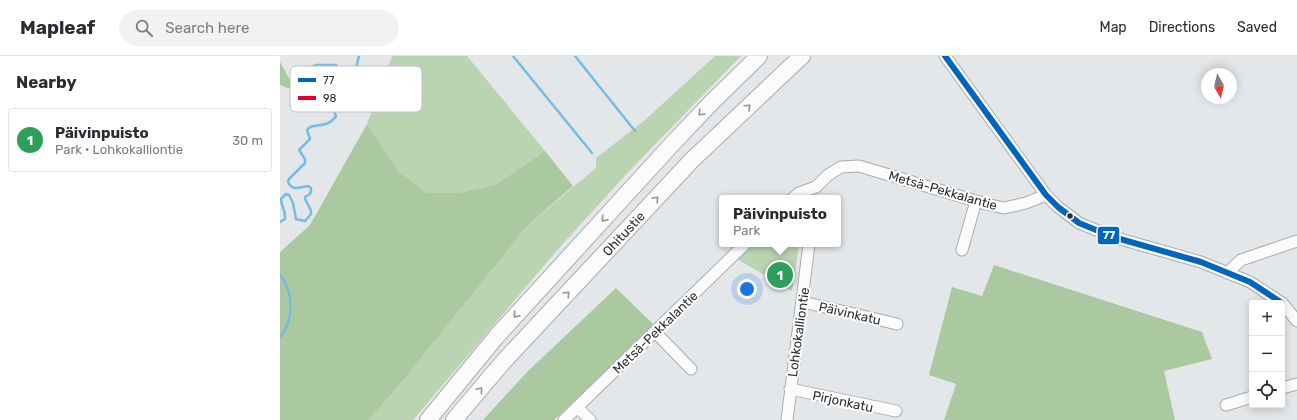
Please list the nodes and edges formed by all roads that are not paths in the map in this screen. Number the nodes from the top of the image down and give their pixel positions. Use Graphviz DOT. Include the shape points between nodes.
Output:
graph roads {
  1 [pos="759,56"];
  2 [pos="802,56"];
  3 [pos="945,56"];
  4 [pos="816,193"];
  5 [pos="1046,194"];
  6 [pos="797,195"];
  7 [pos="976,201"];
  8 [pos="1297,241"];
  9 [pos="742,247"];
  10 [pos="809,247"];
  11 [pos="962,250"];
  12 [pos="1227,273"];
  13 [pos="1277,300"];
  14 [pos="803,302"];
  15 [pos="1285,307"];
  16 [pos="1297,321"];
  17 [pos="897,324"];
  18 [pos="655,332"];
  19 [pos="691,369"];
  20 [pos="1297,384"];
  21 [pos="1285,387"];
  22 [pos="790,389"];
  23 [pos="1249,398"];
  24 [pos="1226,405"];
  25 [pos="577,407"];
  26 [pos="896,411"];
  27 [pos="428,420"];
  28 [pos="454,420"];
  29 [pos="564,420"];
  30 [pos="590,420"];
  31 [pos="786,420"];
  1 -- 27 [label="highway, Ohitustie, one-way" via="673,143 496,337"];
  28 -- 2 [label="highway, Ohitustie, one-way" via="504,361 692,160"];
  3 -- 5 [label="street"];
  4 -- 6 [label="street, Metsä-Pekkalantie"];
  4 -- 7 [label="street, Metsä-Pekkalantie" via="828,175 841,167 859,166"];
  5 -- 7 [label="street, Metsä-Pekkalantie" via="1026,203 1004,208"];
  5 -- 12 [label="street" via="1058,207 1080,223 1113,237 1201,262"];
  7 -- 11 [label="street"];
  8 -- 12 [label="street" via="1241,260"];
  9 -- 18 [label="street, Metsä-Pekkalantie"];
  10 -- 14 [label="street, Lohkokalliontie"];
  12 -- 13 [label="street" via="1250,282"];
  14 -- 17 [label="street, Päivinkatu"];
  14 -- 22 [label="street, Lohkokalliontie"];
  15 -- 16 [label="street"];
  18 -- 19 [label="street"];
  18 -- 25 [label="street, Metsä-Pekkalantie"];
  20 -- 21 [label="street"];
  22 -- 26 [label="street, Pirjonkatu"];
  22 -- 31 [label="street, Lohkokalliontie"];
  23 -- 24 [label="street"];
  25 -- 29 [label="street, Metsä-Pekkalantie"];
  25 -- 30 [label="street"];
}
